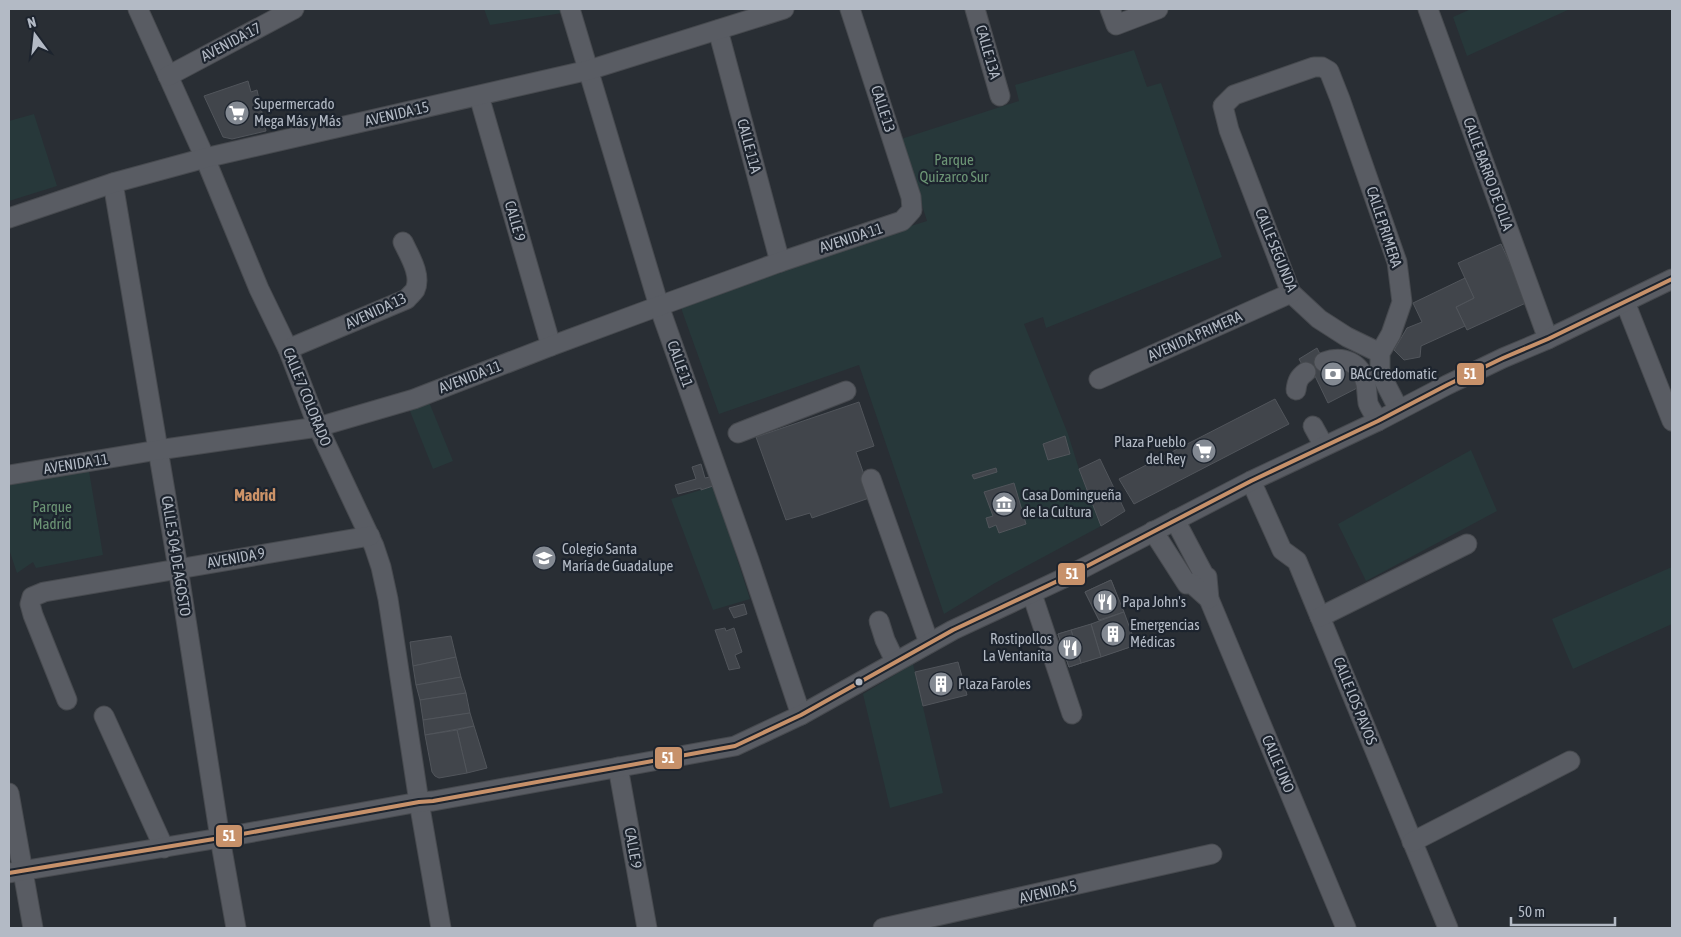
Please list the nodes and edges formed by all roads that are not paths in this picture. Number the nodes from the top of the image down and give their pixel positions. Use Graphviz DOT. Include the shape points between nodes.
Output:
graph roads {
  1 [pos="138,9"];
  2 [pos="294,9"];
  3 [pos="570,9"];
  4 [pos="784,9"];
  5 [pos="850,9"];
  6 [pos="975,9"];
  7 [pos="1158,9"];
  8 [pos="1428,9"];
  9 [pos="1113,17"];
  10 [pos="718,30"];
  11 [pos="589,70"];
  12 [pos="168,76"];
  13 [pos="479,96"];
  14 [pos="1000,96"];
  15 [pos="1223,106"];
  16 [pos="205,158"];
  17 [pos="113,183"];
  18 [pos="912,210"];
  19 [pos="9,218"];
  20 [pos="403,242"];
  21 [pos="780,262"];
  22 [pos="1672,280"];
  23 [pos="1291,293"];
  24 [pos="1625,302"];
  25 [pos="659,306"];
  26 [pos="1548,339"];
  27 [pos="550,346"];
  28 [pos="288,349"];
  29 [pos="1380,353"];
  30 [pos="1324,362"];
  31 [pos="1306,372"];
  32 [pos="1099,379"];
  33 [pos="1296,390"];
  34 [pos="846,391"];
  35 [pos="1399,410"];
  36 [pos="1378,421"];
  37 [pos="1672,421"];
  38 [pos="1313,426"];
  39 [pos="318,427"];
  40 [pos="738,433"];
  41 [pos="1324,446"];
  42 [pos="158,450"];
  43 [pos="9,475"];
  44 [pos="871,479"];
  45 [pos="1251,482"];
  46 [pos="1175,520"];
  47 [pos="1153,531"];
  48 [pos="370,536"];
  49 [pos="1466,544"];
  50 [pos="178,568"];
  51 [pos="1032,594"];
  52 [pos="1209,599"];
  53 [pos="1320,616"];
  54 [pos="879,621"];
  55 [pos="929,643"];
  56 [pos="895,661"];
  57 [pos="67,700"];
  58 [pos="1072,714"];
  59 [pos="801,715"];
  60 [pos="104,716"];
  61 [pos="1570,761"];
  62 [pos="618,767"];
  63 [pos="9,793"];
  64 [pos="419,802"];
  65 [pos="220,838"];
  66 [pos="1412,842"];
  67 [pos="164,848"];
  68 [pos="1212,854"];
  69 [pos="16,872"];
  70 [pos="33,928"];
  71 [pos="236,928"];
  72 [pos="441,928"];
  73 [pos="648,928"];
  74 [pos="884,928"];
  75 [pos="1346,928"];
  76 [pos="1448,928"];
  1 -- 12 [label="street, CALLE 7 COLORADO"];
  2 -- 12 [label="street, AVENIDA 17"];
  3 -- 11 [label="street, CALLE 11"];
  4 -- 10 [label="street, AVENIDA 15"];
  5 -- 18 [label="street, CALLE 13" via="912,197"];
  6 -- 14 [label="street, CALLE 13A"];
  7 -- 9 [label="street"];
  8 -- 26 [label="street, CALLE BARRO DE OLLA"];
  10 -- 11 [label="street, AVENIDA 15"];
  10 -- 21 [label="street, CALLE 11A"];
  11 -- 13 [label="street, AVENIDA 15"];
  11 -- 25 [label="street, CALLE 11"];
  12 -- 16 [label="street, CALLE 7 COLORADO"];
  13 -- 16 [label="street, AVENIDA 15"];
  13 -- 27 [label="street, CALLE 9"];
  15 -- 23 [label="street, CALLE SEGUNDA" via="1229,130"];
  15 -- 29 [label="street, CALLE PRIMERA" via="1234,95 1314,67 1329,71 1397,262 1402,302 1391,334"];
  16 -- 17 [label="street, AVENIDA 15"];
  16 -- 28 [label="street, CALLE 7 COLORADO"];
  17 -- 19 [label="street, AVENIDA 15"];
  17 -- 42 [label="street, CALLE 5 04 DE AGOSTO"];
  18 -- 21 [label="street, AVENIDA 11" via="902,221"];
  20 -- 28 [label="street, AVENIDA 13" via="417,282 407,299"];
  21 -- 25 [label="street, AVENIDA 11"];
  22 -- 24 [label="street"];
  23 -- 29 [label="street, CALLE SEGUNDA" via="1319,319"];
  23 -- 32 [label="street, AVENIDA PRIMERA"];
  24 -- 26 [label="street"];
  24 -- 37 [label="street"];
  25 -- 27 [label="street, AVENIDA 11"];
  25 -- 59 [label="street, CALLE 11"];
  26 -- 35 [label="street"];
  27 -- 39 [label="street, AVENIDA 11" via="414,399"];
  28 -- 39 [label="street, CALLE 7 COLORADO"];
  29 -- 35 [label="street" via="1380,373"];
  30 -- 36 [label="street" via="1342,359 1359,368 1366,382 1368,405"];
  31 -- 33 [label="street" via="1296,383"];
  34 -- 40 [label="street"];
  35 -- 36 [label="street"];
  36 -- 41 [label="street"];
  38 -- 41 [label="street"];
  39 -- 42 [label="street, AVENIDA 11"];
  39 -- 48 [label="street, CALLE 7 COLORADO"];
  41 -- 45 [label="street"];
  42 -- 43 [label="street, AVENIDA 11"];
  42 -- 50 [label="street, CALLE 5 04 DE AGOSTO"];
  44 -- 55 [label="street"];
  45 -- 46 [label="street"];
  45 -- 53 [label="street, CALLE LOS PAVOS" via="1282,550 1297,560"];
  46 -- 47 [label="street"];
  46 -- 52 [label="street, CALLE UNO" via="1207,577"];
  47 -- 51 [label="street"];
  47 -- 52 [label="street, CALLE UNO" via="1187,584 1192,583"];
  48 -- 50 [label="street, AVENIDA 9"];
  48 -- 64 [label="street, CALLE 7 COLORADO" via="382,567 388,599"];
  49 -- 53 [label="street"];
  50 -- 57 [label="street, AVENIDA 9" via="44,592 32,597 33,615"];
  50 -- 65 [label="street, CALLE 5 04 DE AGOSTO"];
  51 -- 55 [label="street"];
  51 -- 58 [label="street"];
  52 -- 75 [label="street, CALLE UNO"];
  53 -- 66 [label="street, CALLE LOS PAVOS"];
  54 -- 56 [label="street"];
  55 -- 56 [label="street"];
  56 -- 59 [label="street"];
  59 -- 62 [label="street" via="735,746"];
  60 -- 67 [label="street"];
  61 -- 66 [label="street"];
  62 -- 64 [label="street"];
  62 -- 73 [label="street, CALLE 9"];
  63 -- 69 [label="street"];
  64 -- 65 [label="street"];
  64 -- 72 [label="street, CALLE 7 COLORADO"];
  65 -- 67 [label="street"];
  65 -- 71 [label="street, CALLE 5 04 DE AGOSTO"];
  66 -- 76 [label="street, CALLE LOS PAVOS"];
  67 -- 69 [label="street"];
  68 -- 74 [label="street, AVENIDA 5"];
  69 -- 70 [label="street"];
}
